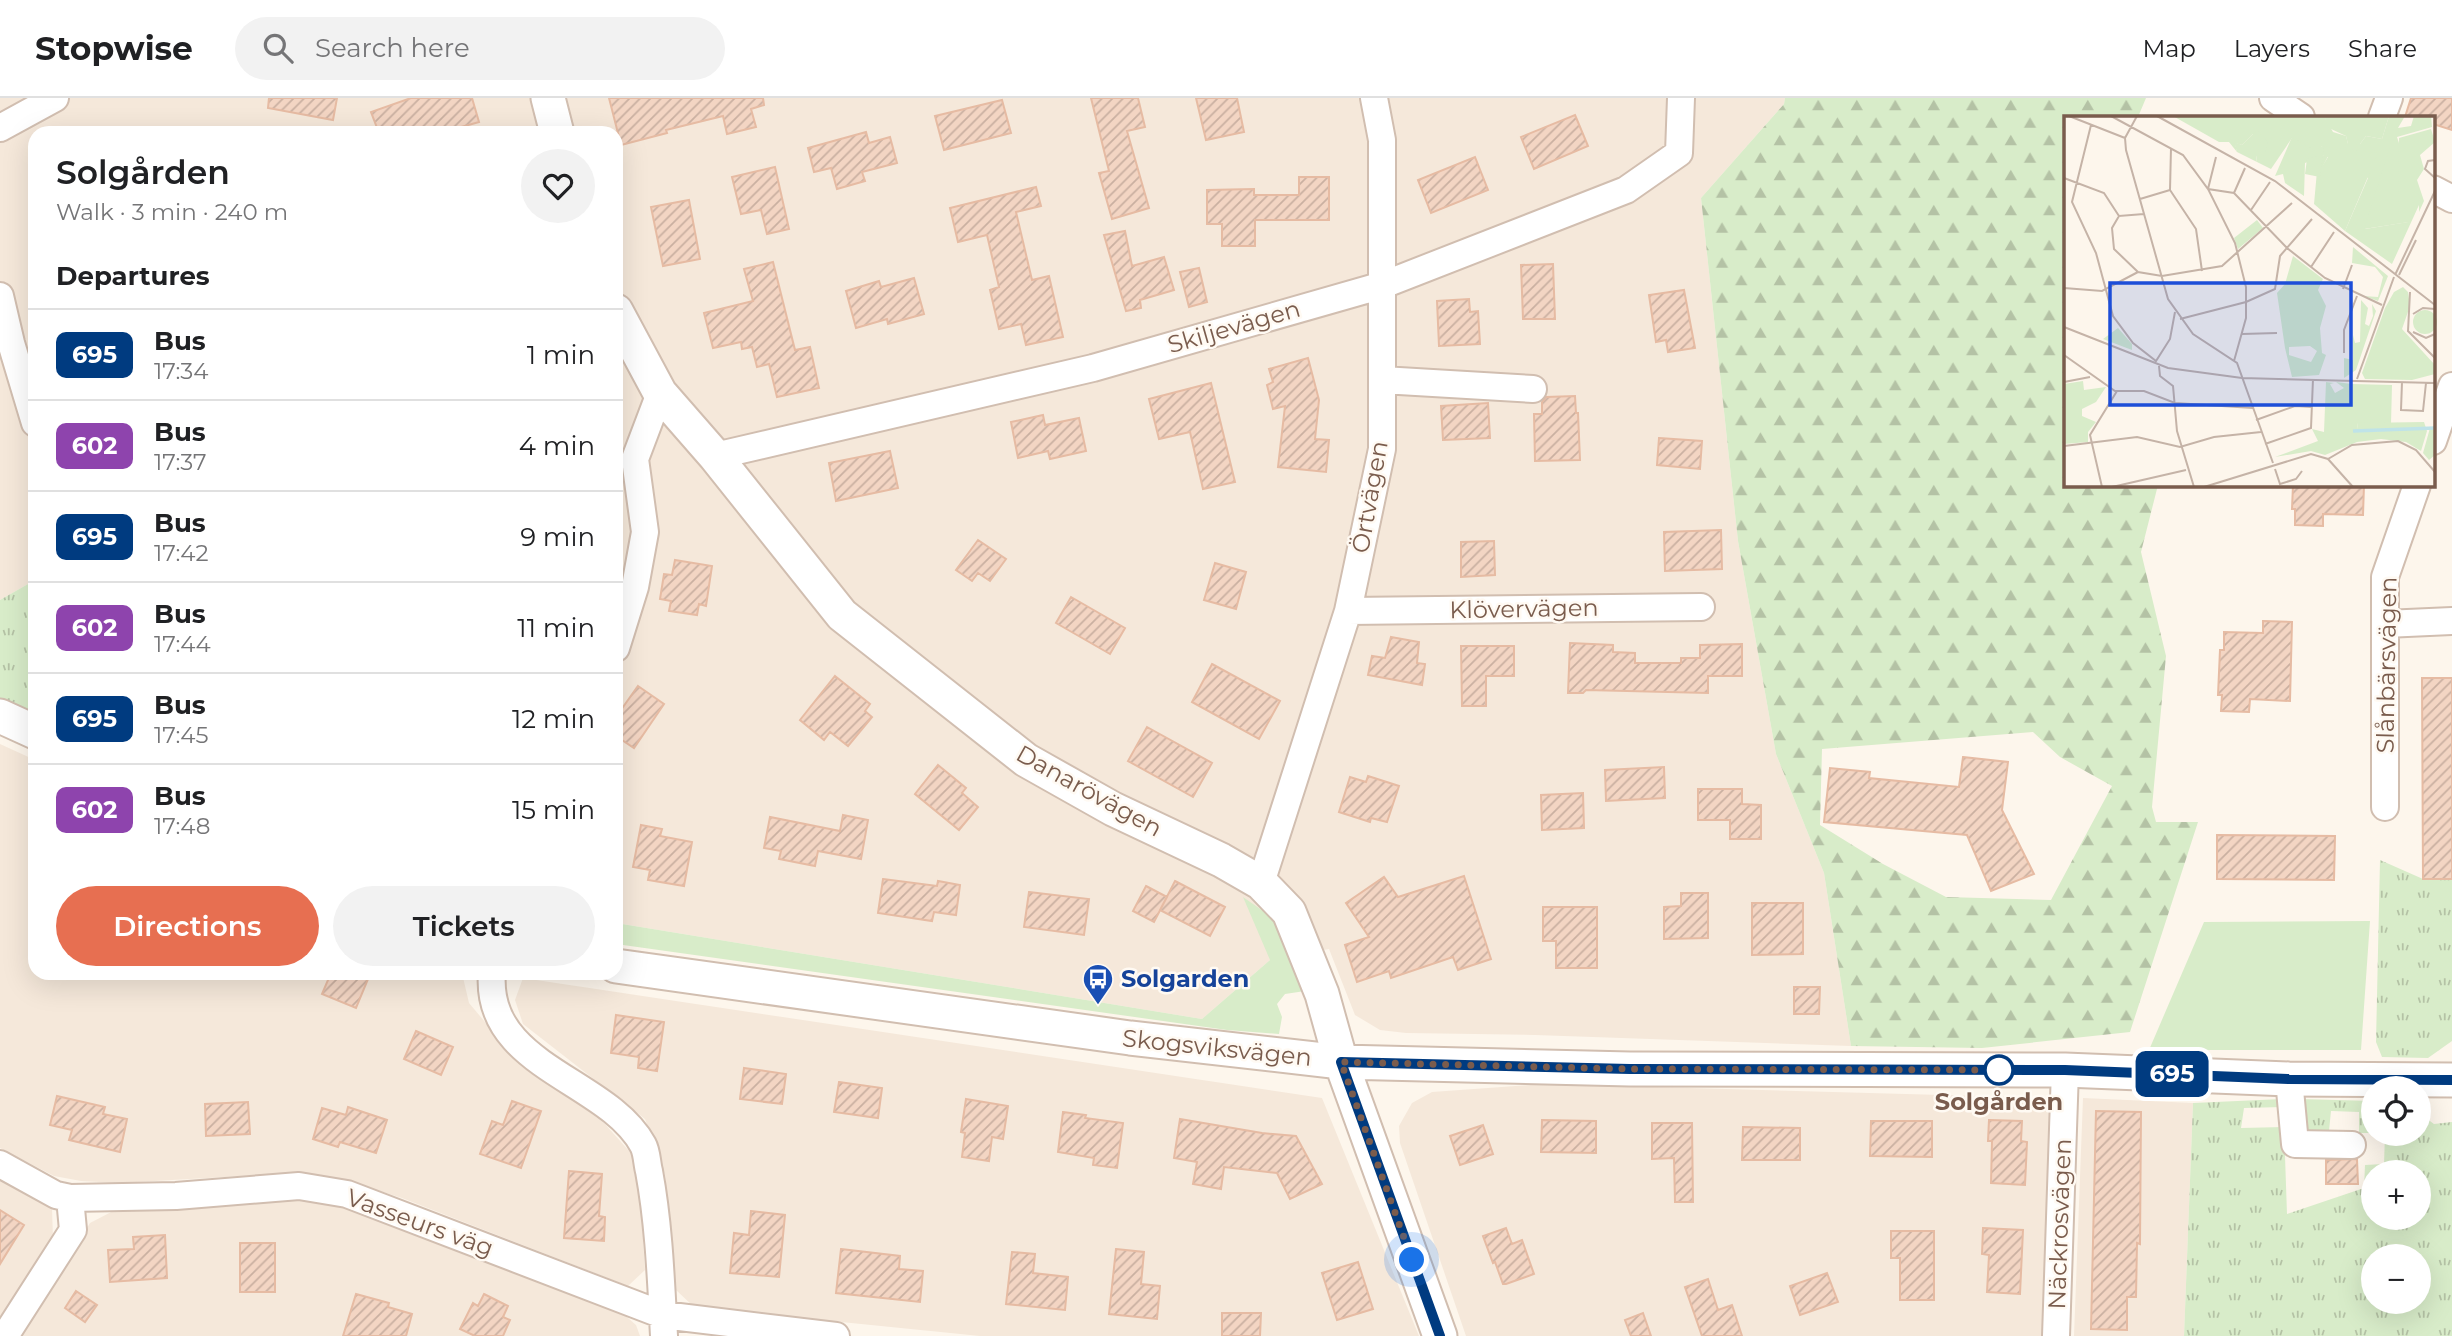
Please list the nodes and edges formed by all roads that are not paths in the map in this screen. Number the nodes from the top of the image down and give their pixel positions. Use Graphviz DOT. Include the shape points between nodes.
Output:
graph roads {
  1 [pos="55,98"];
  2 [pos="548,98"];
  3 [pos="1374,98"];
  4 [pos="1681,98"];
  5 [pos="2273,98"];
  6 [pos="2389,98"];
  7 [pos="2300,116"];
  8 [pos="2382,116"];
  9 [pos="555,126"];
  10 [pos="0,128"];
  11 [pos="2434,190"];
  12 [pos="2452,199"];
  13 [pos="1383,285"];
  14 [pos="0,296"];
  15 [pos="623,323"];
  16 [pos="1382,380"];
  17 [pos="2452,386"];
  18 [pos="1533,389"];
  19 [pos="660,393"];
  20 [pos="28,399"];
  21 [pos="2434,438"];
  22 [pos="715,456"];
  23 [pos="2417,486"];
  24 [pos="1701,607"];
  25 [pos="1348,611"];
  26 [pos="2452,621"];
  27 [pos="2385,624"];
  28 [pos="623,626"];
  29 [pos="0,716"];
  30 [pos="28,729"];
  31 [pos="2385,807"];
  32 [pos="1261,883"];
  33 [pos="623,967"];
  34 [pos="491,980"];
  35 [pos="1341,1062"];
  36 [pos="2065,1070"];
  37 [pos="2289,1079"];
  38 [pos="2452,1080"];
  39 [pos="2351,1145"];
  40 [pos="0,1164"];
  41 [pos="71,1198"];
  42 [pos="663,1326"];
  43 [pos="5,1336"];
  44 [pos="836,1336"];
  45 [pos="1440,1336"];
  46 [pos="2056,1336"];
  1 -- 10 [label="street"];
  2 -- 9 [label="street"];
  3 -- 13 [label="street, Örtvägen" via="1382,140"];
  4 -- 13 [label="street, Skiljevägen" via="1679,153 1626,190"];
  5 -- 7 [label="street"];
  6 -- 8 [label="street"];
  11 -- 12 [label="street"];
  13 -- 16 [label="street, Örtvägen"];
  13 -- 22 [label="street, Skiljevägen" via="1093,368"];
  14 -- 20 [label="street"];
  15 -- 19 [label="street, Danarövägen"];
  16 -- 18 [label="street"];
  16 -- 25 [label="street, Örtvägen" via="1382,449"];
  17 -- 21 [label="street"];
  19 -- 22 [label="street, Danarövägen"];
  19 -- 28 [label="street" via="635,458 645,532"];
  22 -- 32 [label="street, Danarövägen" via="842,615 959,709 1026,760 1112,809"];
  23 -- 27 [label="street, Slånbärsvägen" via="2385,578"];
  24 -- 25 [label="street, Klövervägen"];
  25 -- 32 [label="street, Örtvägen"];
  26 -- 27 [label="street"];
  27 -- 31 [label="street, Slånbärsvägen"];
  29 -- 30 [label="street"];
  32 -- 35 [label="street, Danarövägen" via="1289,912 1322,994"];
  33 -- 35 [label="street, Skogsviksvägen" via="1130,1038"];
  34 -- 42 [label="street" via="499,1017 512,1037 540,1063 597,1100 644,1146 654,1200"];
  35 -- 36 [label="street, Skogsviksvägen" via="1630,1069"];
  35 -- 45 [label="street, Danarövägen"];
  36 -- 37 [label="street, Skogsviksvägen"];
  36 -- 46 [label="street, Näckrosvägen"];
  37 -- 38 [label="street, Skogsviksvägen"];
  37 -- 39 [label="street" via="2295,1144"];
  40 -- 41 [label="street, Vasseurs väg" via="56,1195"];
  41 -- 42 [label="street, Vasseurs väg" via="176,1196 299,1186 347,1194"];
  41 -- 43 [label="street" via="73,1230"];
  42 -- 44 [label="street, Vasseurs väg"];
}
